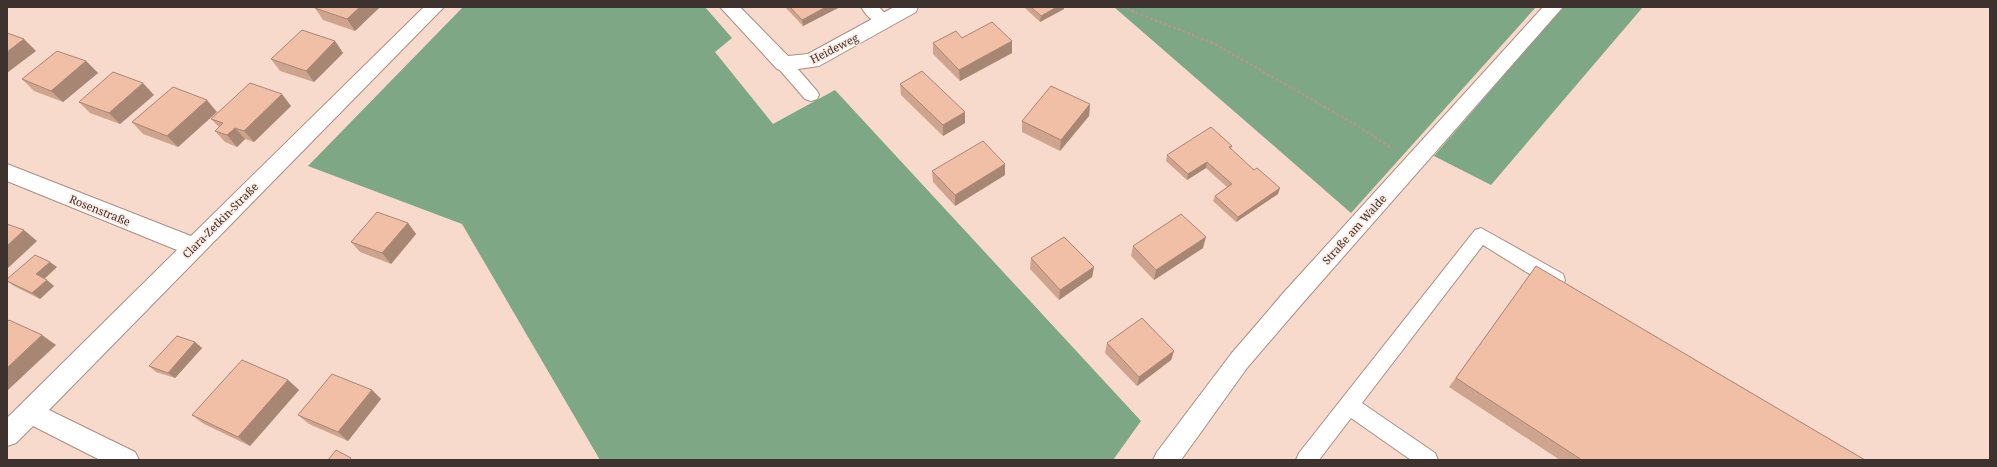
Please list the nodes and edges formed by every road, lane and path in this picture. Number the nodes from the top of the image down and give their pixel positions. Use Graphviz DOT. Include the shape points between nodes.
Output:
graph roads {
  1 [pos="435,7"];
  2 [pos="730,7"];
  3 [pos="869,7"];
  4 [pos="909,7"];
  5 [pos="1122,7"];
  6 [pos="1554,7"];
  7 [pos="884,21"];
  8 [pos="784,64"];
  9 [pos="811,96"];
  10 [pos="1414,162"];
  11 [pos="7,172"];
  12 [pos="194,247"];
  13 [pos="1570,288"];
  14 [pos="1349,405"];
  15 [pos="29,412"];
  16 [pos="7,435"];
  17 [pos="126,460"];
  18 [pos="1166,460"];
  19 [pos="1306,460"];
  20 [pos="1428,460"];
  1 -- 12 [label="street, Clara-Zetkin-Straße"];
  2 -- 8 [label="street"];
  3 -- 7 [label="lane"];
  4 -- 7 [label="street, Heideweg"];
  5 -- 10 [label="path" via="1215,44 1356,125"];
  6 -- 10 [label="street, Straße am Walde"];
  7 -- 8 [label="street, Heideweg" via="812,61"];
  8 -- 9 [label="lane"];
  10 -- 18 [label="street, Straße am Walde" via="1239,361"];
  11 -- 12 [label="street, Rosenstraße"];
  12 -- 15 [label="street, Clara-Zetkin-Straße"];
  13 -- 14 [label="lane" via="1481,235"];
  14 -- 19 [label="lane"];
  14 -- 20 [label="lane"];
  15 -- 16 [label="street, Clara-Zetkin-Straße"];
  15 -- 17 [label="street"];
}
